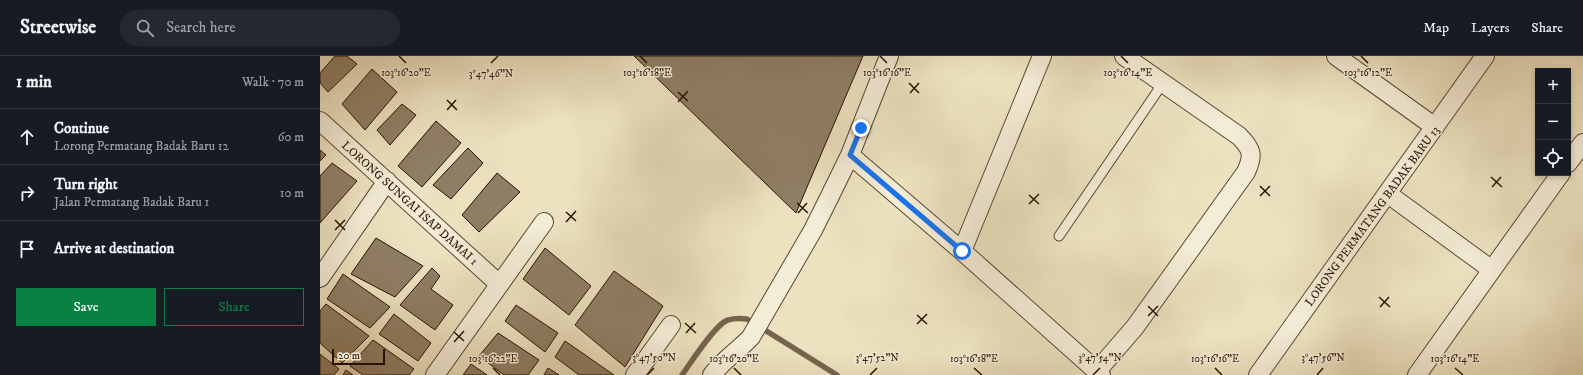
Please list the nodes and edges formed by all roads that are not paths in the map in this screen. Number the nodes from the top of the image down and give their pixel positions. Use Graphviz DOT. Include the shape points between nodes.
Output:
graph roads {
  1 [pos="889,56"];
  2 [pos="1042,56"];
  3 [pos="1124,56"];
  4 [pos="1336,56"];
  5 [pos="1485,56"];
  6 [pos="1163,83"];
  7 [pos="320,121"];
  8 [pos="1435,127"];
  9 [pos="1583,143"];
  10 [pos="850,155"];
  11 [pos="1571,159"];
  12 [pos="1559,176"];
  13 [pos="387,181"];
  14 [pos="1388,194"];
  15 [pos="544,222"];
  16 [pos="1059,236"];
  17 [pos="962,251"];
  18 [pos="1492,270"];
  19 [pos="320,278"];
  20 [pos="500,284"];
  21 [pos="671,325"];
  22 [pos="1099,373"];
  23 [pos="435,375"];
  24 [pos="635,375"];
  25 [pos="712,375"];
  26 [pos="1258,375"];
  27 [pos="1417,375"];
  1 -- 10 [label="street"];
  2 -- 17 [label="street"];
  3 -- 6 [label="street"];
  4 -- 8 [label="street"];
  5 -- 8 [label="street, LORONG PERMATANG BADAK BARU 13"];
  6 -- 16 [label="lane"];
  6 -- 22 [label="street" via="1239,136 1251,152 1250,163 1135,327"];
  7 -- 13 [label="street, LORONG SUNGAI ISAP DAMAI 1"];
  8 -- 14 [label="street, LORONG PERMATANG BADAK BARU 13"];
  9 -- 11 [label="street"];
  10 -- 17 [label="street"];
  10 -- 25 [label="street" via="813,230 765,315 751,337"];
  12 -- 18 [label="street"];
  13 -- 19 [label="street"];
  13 -- 20 [label="street, LORONG SUNGAI ISAP DAMAI 1"];
  14 -- 18 [label="street"];
  14 -- 26 [label="street, LORONG PERMATANG BADAK BARU 13"];
  15 -- 20 [label="street"];
  17 -- 22 [label="street"];
  18 -- 27 [label="street"];
  20 -- 23 [label="street"];
  21 -- 24 [label="street"];
}
